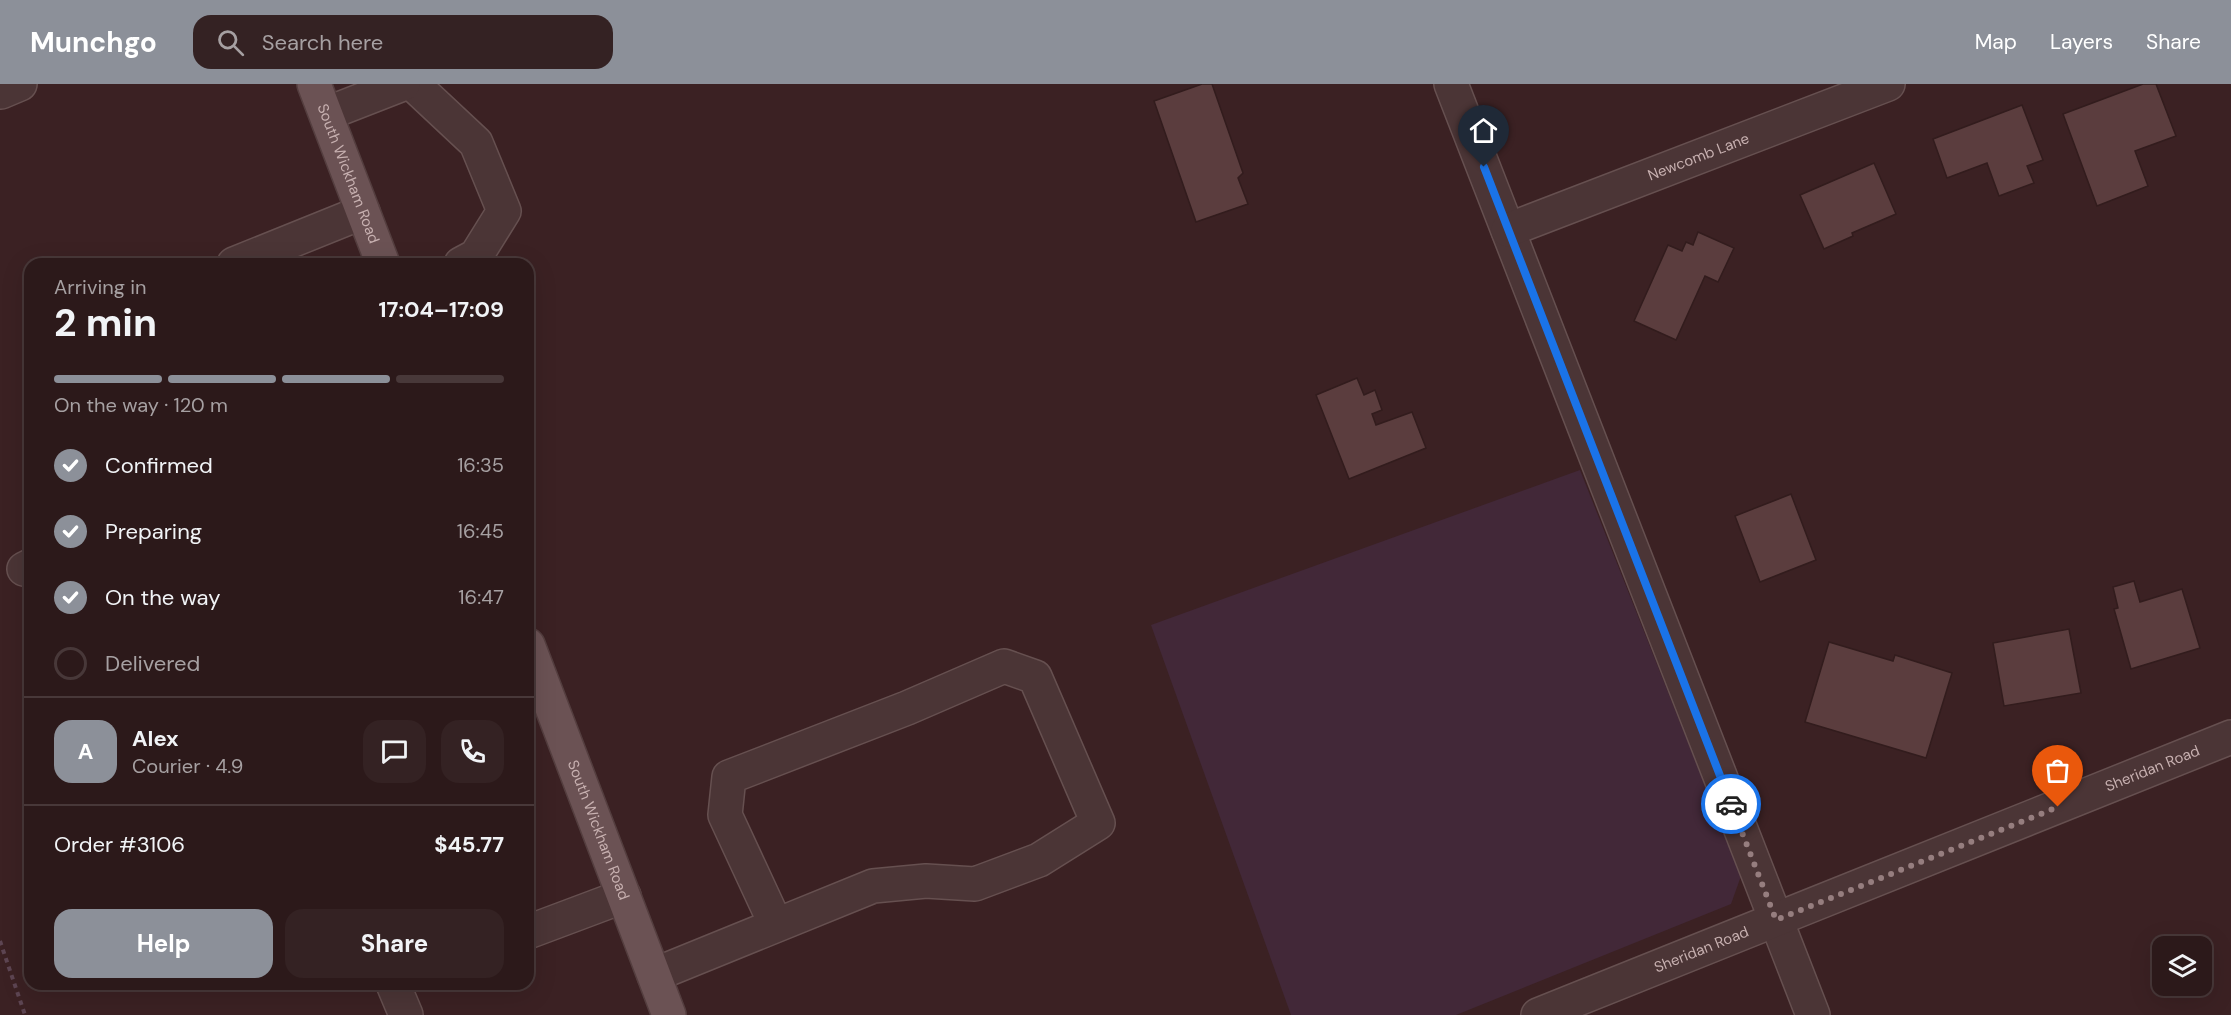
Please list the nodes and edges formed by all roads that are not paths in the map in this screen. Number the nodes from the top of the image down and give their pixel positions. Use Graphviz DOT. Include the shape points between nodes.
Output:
graph roads {
  1 [pos="20,84"];
  2 [pos="314,84"];
  3 [pos="402,84"];
  4 [pos="413,84"];
  5 [pos="1451,84"];
  6 [pos="1888,84"];
  7 [pos="1,92"];
  8 [pos="326,114"];
  9 [pos="363,212"];
  10 [pos="1508,230"];
  11 [pos="249,258"];
  12 [pos="381,258"];
  13 [pos="472,258"];
  14 [pos="534,661"];
  15 [pos="2231,737"];
  16 [pos="624,896"];
  17 [pos="1776,920"];
  18 [pos="776,925"];
  19 [pos="534,930"];
  20 [pos="654,975"];
  21 [pos="396,990"];
  22 [pos="406,1015"];
  23 [pos="669,1015"];
  24 [pos="1538,1015"];
  25 [pos="1813,1015"];
  1 -- 7 [label="street"];
  2 -- 8 [label="main road, South Wickham Road"];
  3 -- 8 [label="street"];
  4 -- 13 [label="street" via="476,143 504,211"];
  5 -- 10 [label="street"];
  6 -- 10 [label="street, Newcomb Lane"];
  8 -- 9 [label="main road, South Wickham Road"];
  9 -- 11 [label="street"];
  9 -- 12 [label="main road, South Wickham Road"];
  10 -- 17 [label="street"];
  14 -- 16 [label="main road, South Wickham Road"];
  15 -- 17 [label="street, Sheridan Road"];
  16 -- 19 [label="street"];
  16 -- 20 [label="main road, South Wickham Road"];
  17 -- 24 [label="street, Sheridan Road"];
  17 -- 25 [label="street"];
  18 -- 18 [label="street" via="873,886 927,881 975,884 1039,860 1098,823 1035,677 1004,666 729,777 725,815"];
  18 -- 20 [label="street"];
  20 -- 23 [label="main road, South Wickham Road"];
  21 -- 22 [label="street"];
}
